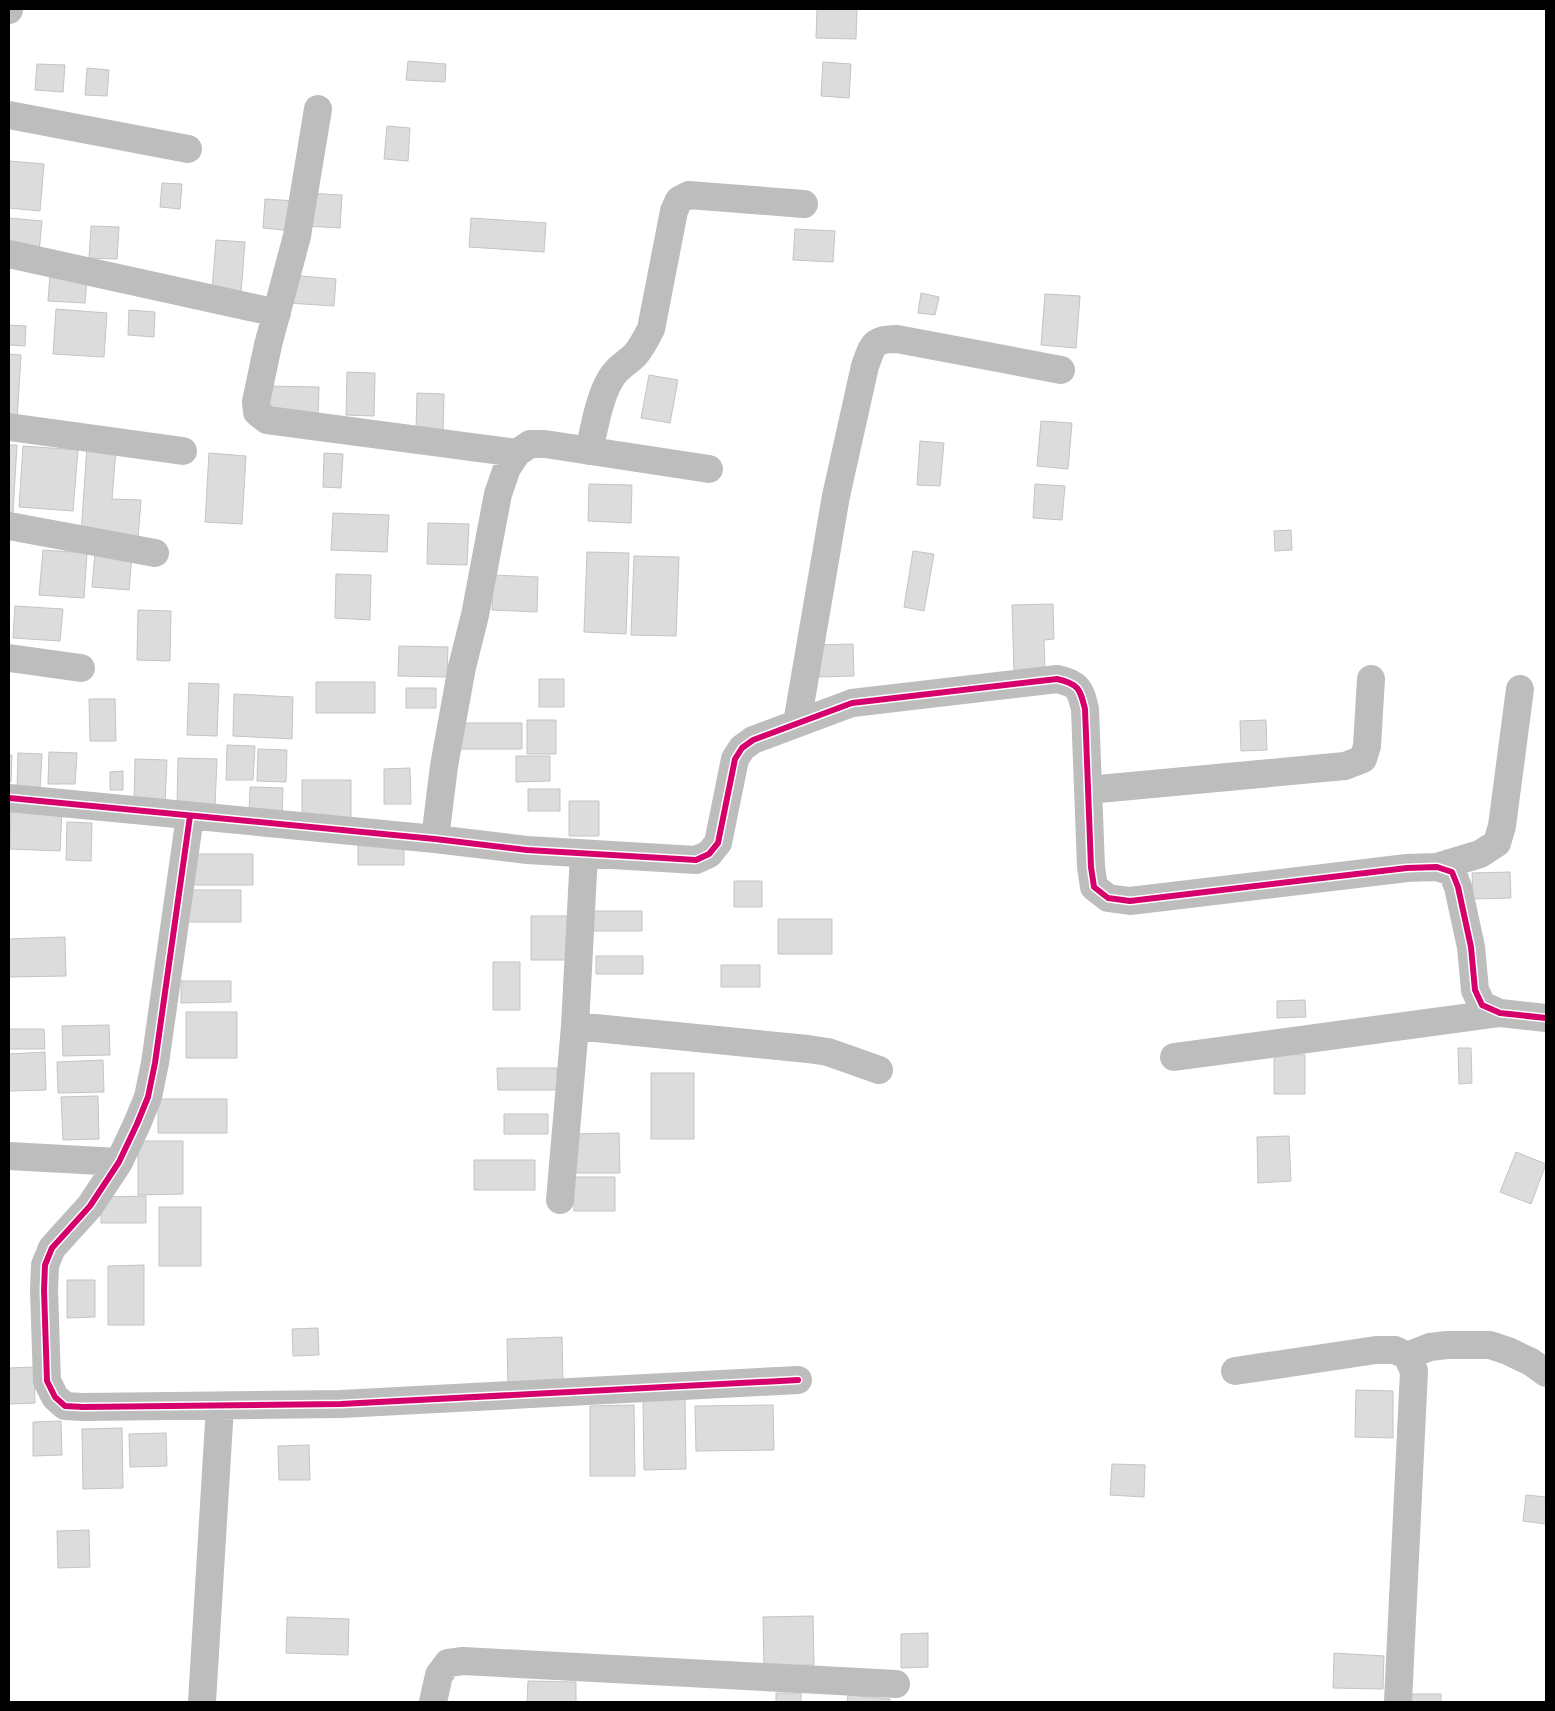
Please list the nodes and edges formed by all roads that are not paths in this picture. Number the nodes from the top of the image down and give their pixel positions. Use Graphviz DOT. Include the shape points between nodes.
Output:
graph roads {
  1 [pos="318,109"];
  2 [pos="9,115"];
  3 [pos="188,149"];
  4 [pos="804,204"];
  5 [pos="9,254"];
  6 [pos="277,312"];
  7 [pos="1061,370"];
  8 [pos="9,427"];
  9 [pos="589,451"];
  10 [pos="184,452"];
  11 [pos="517,453"];
  12 [pos="709,469"];
  13 [pos="9,526"];
  14 [pos="155,553"];
  15 [pos="9,658"];
  16 [pos="81,668"];
  17 [pos="1371,680"];
  18 [pos="1520,689"];
  19 [pos="797,723"];
  20 [pos="1088,790"];
  21 [pos="9,798"];
  22 [pos="190,816"];
  23 [pos="435,839"];
  24 [pos="584,854"];
  25 [pos="1437,866"];
  26 [pos="1500,1013"];
  27 [pos="1546,1018"];
  28 [pos="575,1026"];
  29 [pos="1174,1057"];
  30 [pos="880,1070"];
  31 [pos="9,1156"];
  32 [pos="119,1162"];
  33 [pos="560,1200"];
  34 [pos="1407,1356"];
  35 [pos="1235,1371"];
  36 [pos="1546,1373"];
  37 [pos="798,1380"];
  38 [pos="220,1406"];
  39 [pos="896,1684"];
  40 [pos="202,1702"];
  41 [pos="433,1702"];
  42 [pos="1398,1702"];
  1 -- 6 [label="street" via="297,236"];
  2 -- 3 [label="street"];
  4 -- 9 [label="street" via="689,195 679,200 674,211 651,329 634,356 609,380"];
  5 -- 6 [label="street"];
  6 -- 11 [label="street" via="256,402 256,412 267,420"];
  7 -- 19 [label="street" via="897,339 882,339 872,346 836,496"];
  8 -- 10 [label="street"];
  9 -- 11 [label="street" via="530,444"];
  9 -- 12 [label="street"];
  11 -- 23 [label="street" via="506,468 498,494 462,667"];
  13 -- 14 [label="street"];
  15 -- 16 [label="street"];
  17 -- 20 [label="street" via="1367,746 1363,759 1345,766"];
  18 -- 25 [label="street" via="1497,843 1480,854"];
  19 -- 20 [label="street" via="852,703 1058,679 1072,682 1080,690 1085,709"];
  19 -- 24 [label="street" via="742,748 736,759 718,843 709,854 696,860"];
  20 -- 25 [label="street" via="1094,887 1108,898 1130,901"];
  21 -- 22 [label="street"];
  22 -- 23 [label="street"];
  22 -- 32 [label="street" via="155,1063 148,1097"];
  23 -- 24 [label="street"];
  24 -- 28 [label="street"];
  25 -- 26 [label="street" via="1452,872 1458,887 1471,947 1475,990 1482,1005"];
  26 -- 27 [label="street"];
  26 -- 29 [label="street"];
  28 -- 30 [label="street" via="808,1049 828,1052"];
  28 -- 33 [label="street"];
  31 -- 32 [label="street"];
  32 -- 38 [label="street" via="90,1206 52,1248 45,1265 47,1381 55,1397 65,1406"];
  34 -- 35 [label="street" via="1395,1350 1376,1350"];
  34 -- 36 [label="street" via="1430,1347 1490,1345 1531,1362"];
  34 -- 42 [label="street" via="1414,1371"];
  37 -- 38 [label="street" via="341,1404"];
  38 -- 40 [label="street"];
  39 -- 41 [label="street" via="463,1661 448,1664 439,1675"];
}
